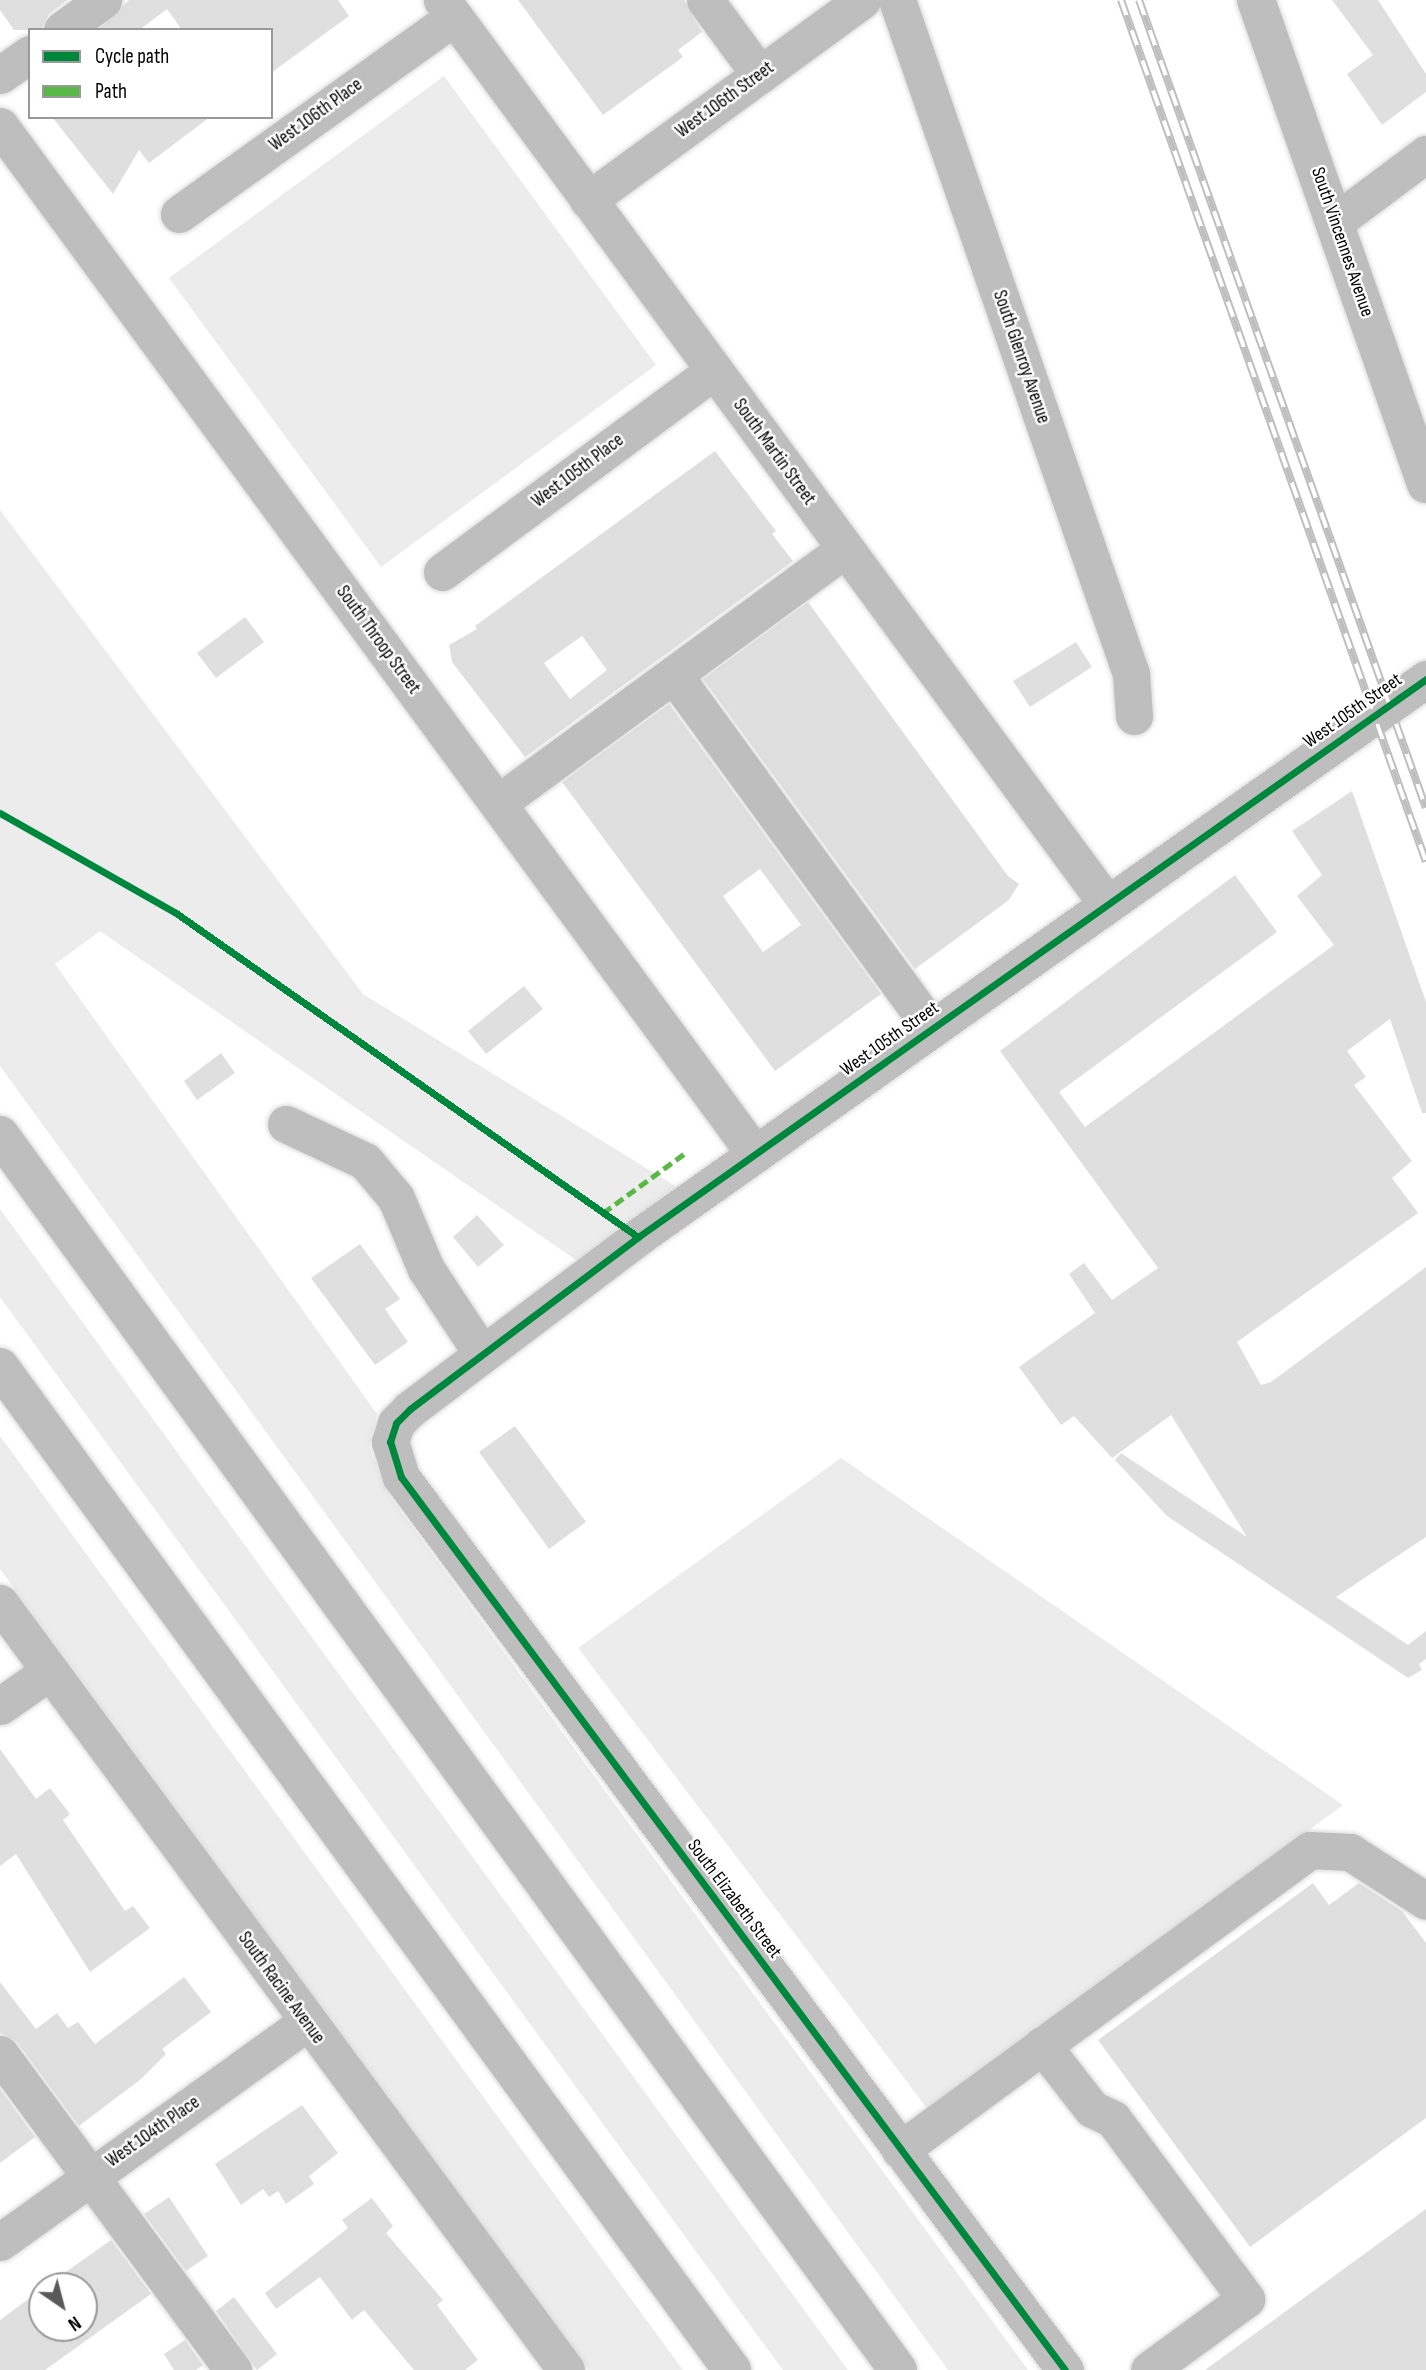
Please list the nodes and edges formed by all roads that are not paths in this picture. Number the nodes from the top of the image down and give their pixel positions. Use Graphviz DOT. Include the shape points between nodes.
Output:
graph roads {
  1 [pos="103,0"];
  2 [pos="705,0"];
  3 [pos="862,0"];
  4 [pos="897,0"];
  5 [pos="1256,0"];
  6 [pos="448,8"];
  7 [pos="65,28"];
  8 [pos="28,55"];
  9 [pos="0,75"];
  10 [pos="760,75"];
  11 [pos="0,126"];
  12 [pos="1426,155"];
  13 [pos="589,200"];
  14 [pos="179,214"];
  15 [pos="1335,222"];
  16 [pos="714,371"];
  17 [pos="1426,484"];
  18 [pos="845,549"];
  19 [pos="442,572"];
  20 [pos="674,675"];
  21 [pos="1426,679"];
  22 [pos="1134,716"];
  23 [pos="498,803"];
  24 [pos="1107,904"];
  25 [pos="932,1029"];
  26 [pos="286,1124"];
  27 [pos="0,1135"];
  28 [pos="755,1154"];
  29 [pos="482,1354"];
  30 [pos="0,1367"];
  31 [pos="390,1442"];
  32 [pos="0,1603"];
  33 [pos="50,1671"];
  34 [pos="0,1706"];
  35 [pos="1426,1900"];
  36 [pos="306,2023"];
  37 [pos="1042,2045"];
  38 [pos="0,2054"];
  39 [pos="900,2150"];
  40 [pos="90,2177"];
  41 [pos="0,2242"];
  42 [pos="233,2370"];
  43 [pos="566,2370"];
  44 [pos="732,2370"];
  45 [pos="898,2370"];
  46 [pos="1065,2370"];
  47 [pos="1149,2370"];
  1 -- 7 [label="street"];
  2 -- 10 [label="street"];
  3 -- 10 [label="street, West 106th Street"];
  4 -- 22 [label="street, South Glenroy Avenue" via="1131,674"];
  5 -- 15 [label="main road, South Vincennes Avenue"];
  6 -- 13 [label="street, South Martin Street"];
  6 -- 14 [label="street, West 106th Place"];
  8 -- 9 [label="street"];
  10 -- 13 [label="street, West 106th Street"];
  11 -- 23 [label="street, South Throop Street"];
  12 -- 15 [label="street"];
  13 -- 16 [label="street, South Martin Street"];
  15 -- 17 [label="main road, South Vincennes Avenue"];
  16 -- 18 [label="street, South Martin Street"];
  16 -- 19 [label="street, West 105th Place"];
  18 -- 20 [label="street"];
  18 -- 24 [label="street, South Martin Street"];
  20 -- 23 [label="street"];
  20 -- 25 [label="street"];
  21 -- 24 [label="street, West 105th Street"];
  23 -- 28 [label="street, South Throop Street"];
  24 -- 25 [label="street, West 105th Street"];
  25 -- 28 [label="street, West 105th Street"];
  26 -- 29 [label="street" via="365,1161 396,1198 426,1269"];
  27 -- 45 [label="main road"];
  28 -- 29 [label="street, West 105th Street"];
  29 -- 31 [label="street, West 105th Street" via="410,1409 396,1423"];
  30 -- 44 [label="main road"];
  31 -- 39 [label="street, South Elizabeth Street" via="401,1477"];
  32 -- 33 [label="street, South Racine Avenue"];
  33 -- 34 [label="street"];
  33 -- 36 [label="street, South Racine Avenue"];
  35 -- 37 [label="street" via="1350,1852 1310,1850"];
  36 -- 40 [label="street, West 104th Place"];
  36 -- 43 [label="street, South Racine Avenue"];
  37 -- 39 [label="street"];
  37 -- 47 [label="street" via="1091,2109 1113,2119 1246,2299"];
  38 -- 40 [label="street"];
  39 -- 46 [label="street, South Elizabeth Street"];
  40 -- 41 [label="street, West 104th Place"];
  40 -- 42 [label="street"];
}
